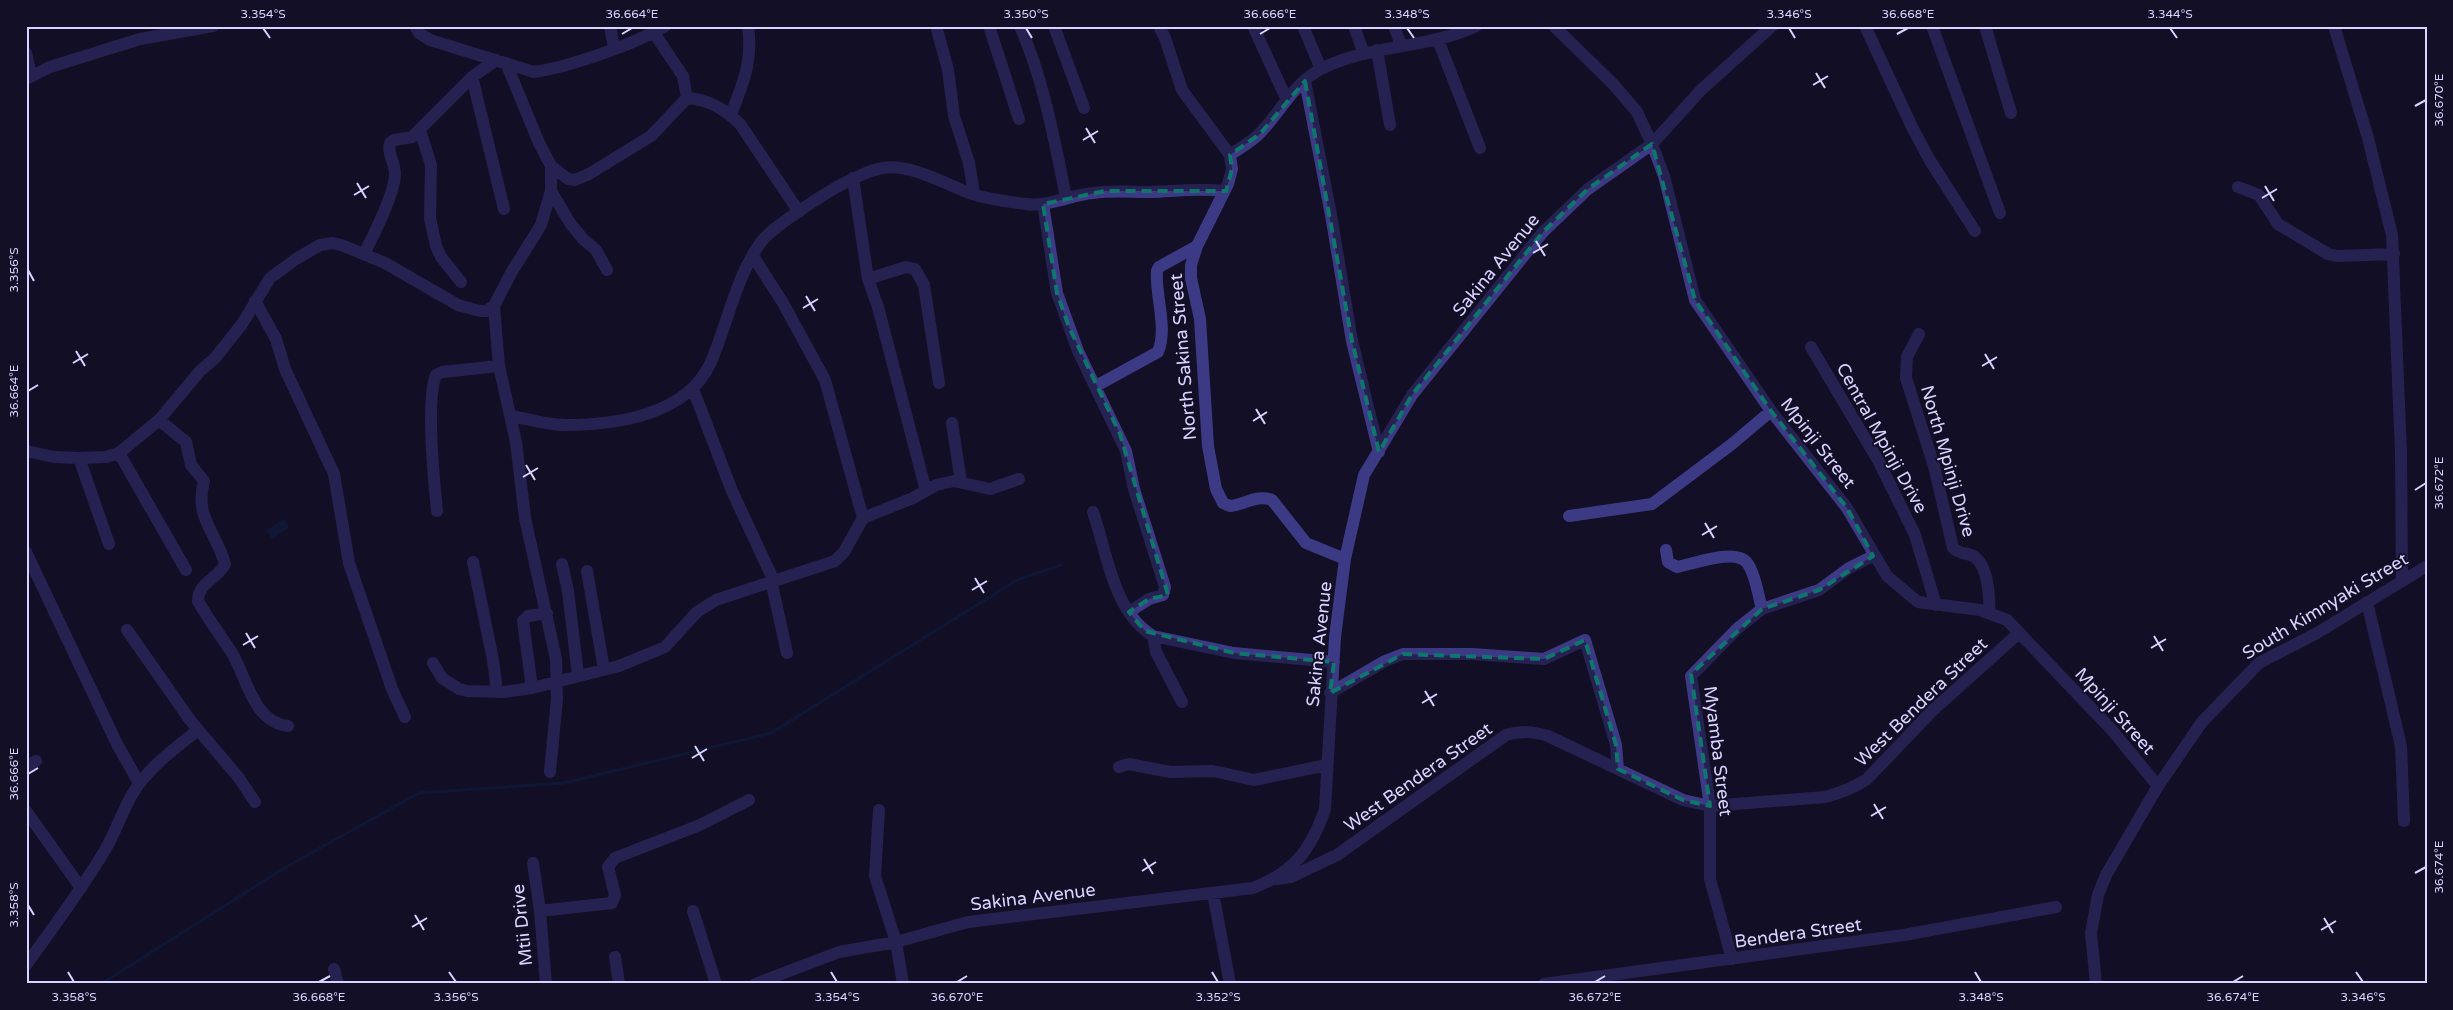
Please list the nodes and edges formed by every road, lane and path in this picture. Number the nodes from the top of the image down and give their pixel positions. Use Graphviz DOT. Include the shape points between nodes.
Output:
graph roads {
  1 [pos="213,26"];
  2 [pos="415,26"];
  3 [pos="610,26"];
  4 [pos="665,26"];
  5 [pos="748,26"];
  6 [pos="936,26"];
  7 [pos="989,26"];
  8 [pos="1020,26"];
  9 [pos="1054,26"];
  10 [pos="1159,26"];
  11 [pos="1253,26"];
  12 [pos="1303,26"];
  13 [pos="1354,26"];
  14 [pos="1394,26"];
  15 [pos="1476,26"];
  16 [pos="1554,26"];
  17 [pos="1772,26"];
  18 [pos="1865,26"];
  19 [pos="1932,26"];
  20 [pos="1985,26"];
  21 [pos="2334,26"];
  22 [pos="654,33"];
  23 [pos="1438,40"];
  24 [pos="1401,45"];
  25 [pos="614,48"];
  26 [pos="1377,50"];
  27 [pos="26,53"];
  28 [pos="1364,54"];
  29 [pos="501,62"];
  30 [pos="1320,69"];
  31 [pos="28,77"];
  32 [pos="472,77"];
  33 [pos="1305,81"];
  34 [pos="687,98"];
  35 [pos="1286,98"];
  36 [pos="1084,108"];
  37 [pos="2011,113"];
  38 [pos="731,115"];
  39 [pos="1019,119"];
  40 [pos="1390,125"];
  41 [pos="420,130"];
  42 [pos="1652,144"];
  43 [pos="1480,148"];
  44 [pos="1230,154"];
  45 [pos="552,166"];
  46 [pos="853,178"];
  47 [pos="2238,187"];
  48 [pos="551,191"];
  49 [pos="1224,191"];
  50 [pos="974,194"];
  51 [pos="1066,197"];
  52 [pos="1043,204"];
  53 [pos="504,209"];
  54 [pos="800,212"];
  55 [pos="2000,212"];
  56 [pos="1975,231"];
  57 [pos="1197,246"];
  58 [pos="364,254"];
  59 [pos="2394,254"];
  60 [pos="753,256"];
  61 [pos="607,270"];
  62 [pos="868,279"];
  63 [pos="461,282"];
  64 [pos="255,301"];
  65 [pos="494,306"];
  66 [pos="1919,334"];
  67 [pos="1812,347"];
  68 [pos="499,366"];
  69 [pos="940,383"];
  70 [pos="1096,386"];
  71 [pos="693,389"];
  72 [pos="1771,411"];
  73 [pos="511,416"];
  74 [pos="159,420"];
  75 [pos="952,423"];
  76 [pos="26,452"];
  77 [pos="1378,452"];
  78 [pos="119,453"];
  79 [pos="80,458"];
  80 [pos="1019,479"];
  81 [pos="961,482"];
  82 [pos="926,491"];
  83 [pos="437,511"];
  84 [pos="1093,512"];
  85 [pos="1569,516"];
  86 [pos="863,518"];
  87 [pos="109,544"];
  88 [pos="1666,550"];
  89 [pos="26,552"];
  90 [pos="1873,556"];
  91 [pos="1345,559"];
  92 [pos="473,562"];
  93 [pos="562,564"];
  94 [pos="2427,566"];
  95 [pos="186,570"];
  96 [pos="587,571"];
  97 [pos="772,580"];
  98 [pos="2402,580"];
  99 [pos="2367,602"];
  100 [pos="1936,605"];
  101 [pos="1762,608"];
  102 [pos="1129,612"];
  103 [pos="547,613"];
  104 [pos="1989,613"];
  105 [pos="127,630"];
  106 [pos="2019,633"];
  107 [pos="1153,636"];
  108 [pos="787,653"];
  109 [pos="1334,662"];
  110 [pos="433,664"];
  111 [pos="604,669"];
  112 [pos="578,675"];
  113 [pos="557,681"];
  114 [pos="532,688"];
  115 [pos="496,691"];
  116 [pos="1330,693"];
  117 [pos="1182,702"];
  118 [pos="405,717"];
  119 [pos="288,726"];
  120 [pos="198,730"];
  121 [pos="1327,764"];
  122 [pos="1119,767"];
  123 [pos="1618,769"];
  124 [pos="550,772"];
  125 [pos="140,783"];
  126 [pos="2155,792"];
  127 [pos="750,800"];
  128 [pos="255,802"];
  129 [pos="1710,806"];
  130 [pos="879,810"];
  131 [pos="26,811"];
  132 [pos="2404,821"];
  133 [pos="533,863"];
  134 [pos="1274,879"];
  135 [pos="82,888"];
  136 [pos="1213,893"];
  137 [pos="2056,907"];
  138 [pos="540,911"];
  139 [pos="693,912"];
  140 [pos="896,942"];
  141 [pos="615,957"];
  142 [pos="1732,960"];
  143 [pos="26,965"];
  144 [pos="334,968"];
  145 [pos="338,984"];
  146 [pos="546,984"];
  147 [pos="619,984"];
  148 [pos="716,984"];
  149 [pos="755,984"];
  150 [pos="903,984"];
  151 [pos="1230,984"];
  152 [pos="1544,984"];
  153 [pos="2096,984"];
  1 -- 31 [label="street" via="140,39"];
  2 -- 29 [label="street" via="430,40"];
  3 -- 25 [label="street"];
  4 -- 22 [label="street"];
  5 -- 38 [label="street" via="749,65"];
  6 -- 50 [label="street" via="948,70 954,116 970,163"];
  7 -- 39 [label="street"];
  8 -- 51 [label="street" via="1047,104"];
  9 -- 36 [label="street"];
  10 -- 44 [label="street" via="1182,90"];
  11 -- 35 [label="street"];
  12 -- 30 [label="street"];
  13 -- 28 [label="street"];
  14 -- 24 [label="street"];
  15 -- 23 [label="street"];
  16 -- 42 [label="street, Mpinji Street" via="1637,112"];
  17 -- 42 [label="street, Sakina Avenue" via="1701,90"];
  18 -- 56 [label="street" via="1912,128"];
  19 -- 55 [label="street"];
  20 -- 37 [label="street"];
  21 -- 59 [label="street" via="2368,138"];
  22 -- 25 [label="street"];
  22 -- 34 [label="street" via="683,76"];
  23 -- 24 [label="street"];
  23 -- 43 [label="street"];
  24 -- 26 [label="street"];
  25 -- 29 [label="street" via="534,72"];
  26 -- 28 [label="street"];
  26 -- 40 [label="street"];
  27 -- 31 [label="street"];
  28 -- 30 [label="street"];
  29 -- 32 [label="street"];
  29 -- 45 [label="street"];
  30 -- 33 [label="street"];
  32 -- 41 [label="street"];
  32 -- 53 [label="street"];
  33 -- 35 [label="street"];
  33 -- 77 [label="street" via="1352,341"];
  34 -- 38 [label="street" via="706,101"];
  34 -- 45 [label="street" via="651,136 590,174 575,180 568,179"];
  35 -- 44 [label="street" via="1260,134"];
  38 -- 54 [label="street"];
  41 -- 58 [label="street" via="412,137 390,143 394,182"];
  41 -- 63 [label="street" via="431,164 430,218 436,246"];
  42 -- 72 [label="street, Mpinji Street" via="1664,176 1695,300"];
  42 -- 77 [label="street, Sakina Avenue" via="1588,188 1543,232 1412,396"];
  44 -- 49 [label="street, North Sakina Street" via="1232,169"];
  45 -- 48 [label="street"];
  46 -- 50 [label="street" via="883,168 898,168"];
  46 -- 54 [label="street"];
  46 -- 62 [label="street"];
  47 -- 59 [label="street" via="2259,195 2278,224 2328,254"];
  48 -- 61 [label="street" via="570,223 596,250"];
  48 -- 65 [label="street" via="541,225"];
  49 -- 51 [label="street" via="1105,191"];
  49 -- 57 [label="street, North Sakina Street"];
  50 -- 52 [label="street"];
  51 -- 52 [label="street"];
  52 -- 70 [label="street" via="1058,293 1078,352"];
  54 -- 60 [label="street" via="762,241"];
  57 -- 70 [label="street" via="1157,271 1160,294 1158,352"];
  57 -- 91 [label="street, North Sakina Street" via="1191,264 1191,278 1200,319 1208,446 1219,497 1230,506 1254,499 1272,500 1306,543"];
  58 -- 64 [label="street" via="339,245 320,245 270,278"];
  58 -- 65 [label="street" via="458,305 480,311"];
  59 -- 98 [label="street"];
  60 -- 71 [label="street" via="709,366"];
  60 -- 86 [label="street" via="788,310 825,380"];
  62 -- 69 [label="street" via="906,267 915,269 921,276"];
  62 -- 82 [label="street" via="878,306"];
  64 -- 74 [label="street" via="227,343"];
  64 -- 118 [label="street" via="276,339 285,369 334,474 348,563"];
  65 -- 68 [label="street"];
  66 -- 104 [label="street, North Mpinji Drive" via="1908,357 1906,378 1934,466 1954,548 1957,552 1972,555 1980,564 1989,587"];
  67 -- 100 [label="street, Central Mpinji Drive" via="1862,430 1915,535"];
  68 -- 73 [label="street"];
  68 -- 83 [label="street" via="442,372 433,382"];
  70 -- 102 [label="street" via="1126,451 1134,489 1165,587 1163,595 1149,599"];
  71 -- 73 [label="street" via="656,412 619,420 565,425"];
  71 -- 97 [label="street" via="732,491"];
  72 -- 85 [label="street" via="1652,504"];
  72 -- 90 [label="street, Mpinji Street" via="1847,508"];
  73 -- 103 [label="street" via="525,518"];
  74 -- 78 [label="street"];
  74 -- 119 [label="street" via="186,442 191,465 204,481 199,497 225,564 206,582 198,601 232,655 258,706 270,720"];
  75 -- 81 [label="street"];
  76 -- 79 [label="street"];
  77 -- 91 [label="street, Sakina Avenue" via="1364,475"];
  78 -- 79 [label="street" via="106,458"];
  78 -- 95 [label="street"];
  79 -- 87 [label="street"];
  80 -- 81 [label="street" via="990,489"];
  81 -- 82 [label="street" via="945,482"];
  82 -- 86 [label="street"];
  84 -- 102 [label="street" via="1109,570"];
  86 -- 97 [label="street" via="838,558"];
  88 -- 101 [label="street" via="1668,562 1678,568 1721,557 1742,558 1751,569"];
  89 -- 125 [label="street"];
  90 -- 100 [label="street, Mpinji Street" via="1887,576 1911,598"];
  90 -- 101 [label="street, Myamba Street" via="1849,568 1819,590"];
  91 -- 109 [label="street, Sakina Avenue"];
  92 -- 115 [label="street" via="492,654"];
  93 -- 112 [label="street"];
  94 -- 98 [label="street, South Kimnyaki Street"];
  96 -- 111 [label="street"];
  97 -- 108 [label="street"];
  97 -- 111 [label="street" via="704,606 673,641 659,650"];
  98 -- 99 [label="street, South Kimnyaki Street"];
  99 -- 126 [label="street, South Kimnyaki Street" via="2249,670 2202,722"];
  99 -- 132 [label="street" via="2400,746"];
  100 -- 104 [label="street, Mpinji Street"];
  101 -- 129 [label="street, Myamba Street" via="1691,676"];
  102 -- 107 [label="street" via="1144,631"];
  103 -- 113 [label="street" via="554,643"];
  103 -- 114 [label="street" via="528,616 523,621"];
  104 -- 106 [label="street, Mpinji Street" via="2007,620"];
  105 -- 120 [label="street"];
  106 -- 126 [label="street, Mpinji Street" via="2111,729"];
  106 -- 129 [label="street, West Bendera Street" via="1932,711 1857,786 1825,797"];
  107 -- 109 [label="street" via="1234,653"];
  107 -- 117 [label="street" via="1156,652"];
  109 -- 116 [label="street, Sakina Avenue"];
  110 -- 115 [label="street" via="442,678 459,689"];
  111 -- 112 [label="street"];
  112 -- 113 [label="street"];
  113 -- 114 [label="street"];
  113 -- 124 [label="street"];
  114 -- 115 [label="street"];
  116 -- 121 [label="street, Sakina Avenue"];
  116 -- 123 [label="street" via="1403,654 1544,659 1585,640 1616,745"];
  120 -- 125 [label="street"];
  120 -- 128 [label="street"];
  121 -- 122 [label="street" via="1254,780 1213,771 1170,772 1129,764"];
  121 -- 134 [label="street, Sakina Avenue" via="1324,809 1317,831 1307,850"];
  123 -- 129 [label="street, West Bendera Street" via="1683,800"];
  123 -- 134 [label="street, West Bendera Street" via="1533,731 1506,735 1337,855 1291,877"];
  125 -- 135 [label="street" via="109,845"];
  126 -- 153 [label="street, South Kimnyaki Street" via="2106,875 2098,895 2091,934"];
  127 -- 138 [label="street" via="700,825 616,858 608,867 615,895 612,903"];
  129 -- 142 [label="street, Myamba Street" via="1710,879"];
  130 -- 140 [label="street" via="875,876"];
  131 -- 135 [label="street"];
  133 -- 138 [label="street, Mtii Drive"];
  134 -- 136 [label="street, Sakina Avenue" via="1253,888"];
  135 -- 143 [label="street"];
  136 -- 140 [label="street, Sakina Avenue" via="968,922"];
  136 -- 151 [label="street"];
  137 -- 142 [label="street, Bendera Street" via="1904,935"];
  138 -- 146 [label="street, Mtii Drive"];
  139 -- 148 [label="street"];
  140 -- 149 [label="street, Sakina Avenue" via="839,952"];
  140 -- 150 [label="street"];
  141 -- 147 [label="street"];
  142 -- 152 [label="street, Bendera Street"];
  144 -- 145 [label="street"];
}
